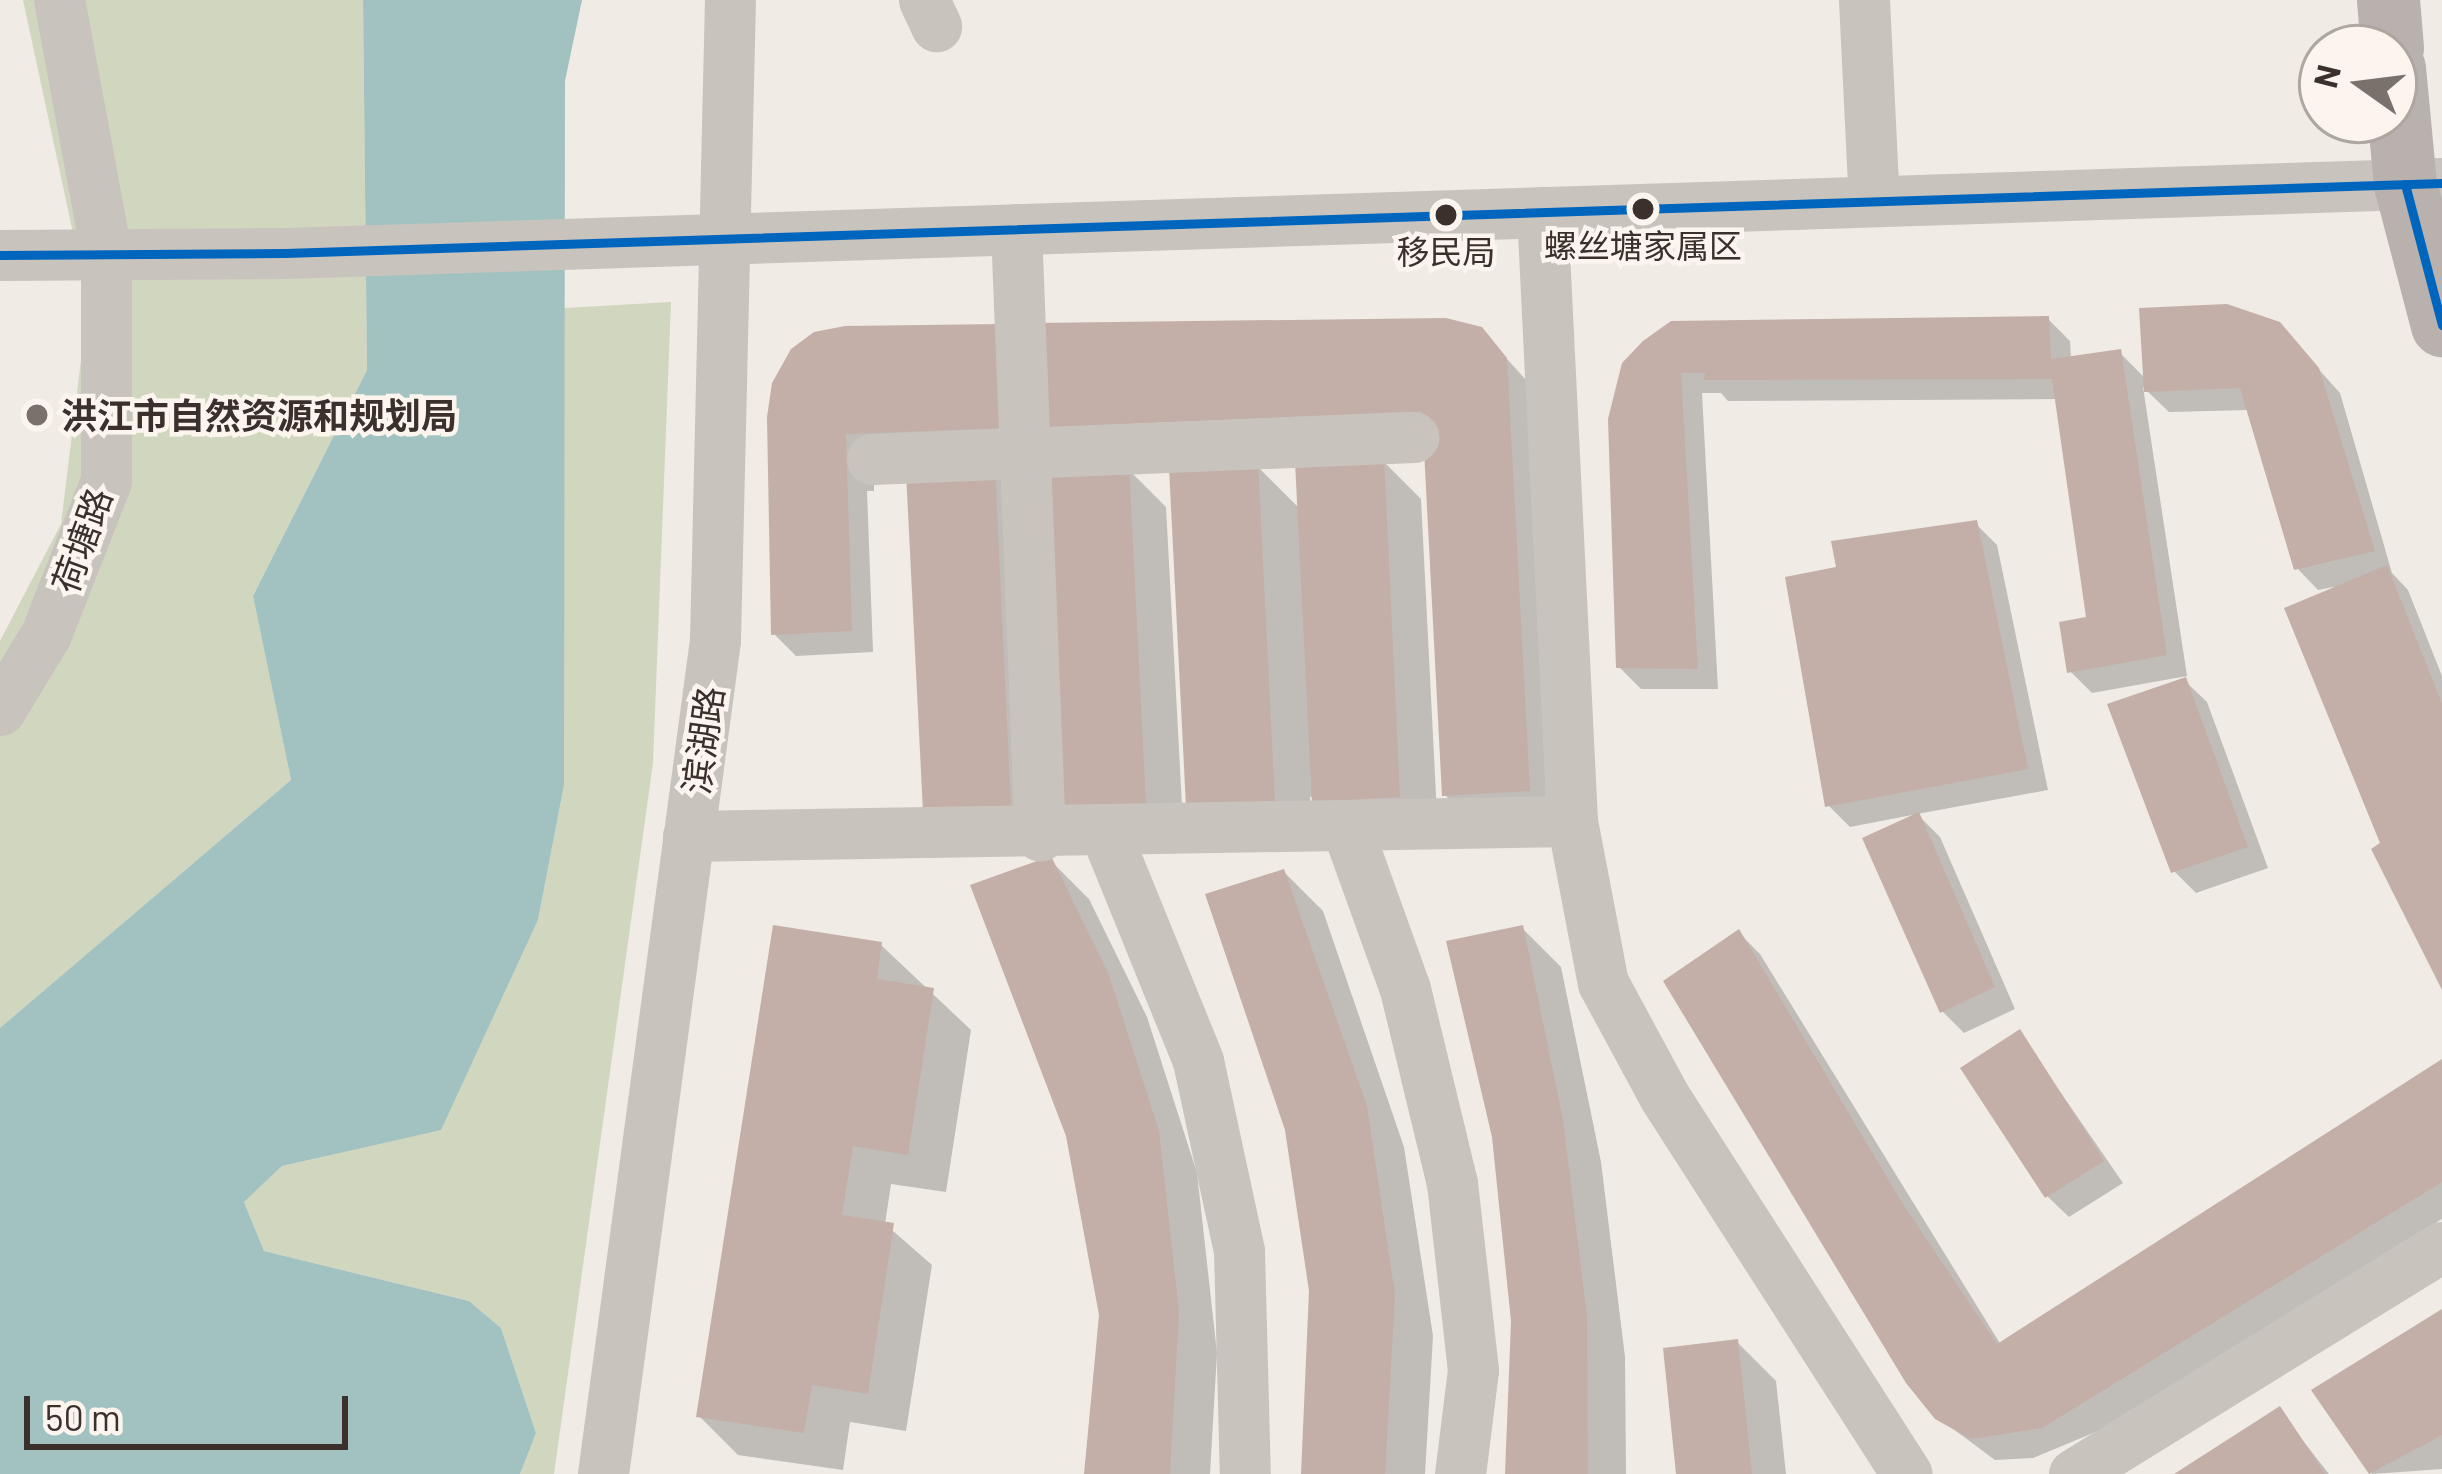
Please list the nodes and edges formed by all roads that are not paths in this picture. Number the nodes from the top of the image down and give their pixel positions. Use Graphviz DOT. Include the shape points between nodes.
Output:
graph roads {
  1 [pos="59,0"];
  2 [pos="730,0"];
  3 [pos="1864,0"];
  4 [pos="2413,144"];
  5 [pos="2423,184"];
  6 [pos="1874,201"];
  7 [pos="1542,212"];
  8 [pos="1016,230"];
  9 [pos="723,239"];
  10 [pos="106,253"];
  11 [pos="0,255"];
  12 [pos="2442,325"];
  13 [pos="1414,437"];
  14 [pos="1025,451"];
  15 [pos="872,459"];
  16 [pos="0,710"];
  17 [pos="1572,821"];
  18 [pos="1346,828"];
  19 [pos="1106,835"];
  20 [pos="688,836"];
  21 [pos="1040,836"];
  22 [pos="2442,1246"];
  23 [pos="617,1472"];
  24 [pos="1245,1474"];
  25 [pos="1460,1474"];
  26 [pos="1906,1474"];
  27 [pos="2074,1474"];
  1 -- 10 [label="street, 荷塘路"];
  2 -- 9 [label="street, 滨湖路"];
  3 -- 6 [label="street"];
  4 -- 5 [label="main road"];
  5 -- 6 [label="street"];
  5 -- 12 [label="main road"];
  6 -- 7 [label="street"];
  7 -- 8 [label="street"];
  7 -- 17 [label="street"];
  8 -- 9 [label="street"];
  8 -- 14 [label="street"];
  9 -- 10 [label="street"];
  9 -- 20 [label="street, 滨湖路" via="715,640"];
  10 -- 11 [label="street"];
  10 -- 16 [label="street, 荷塘路" via="106,481 46,634"];
  13 -- 14 [label="street"];
  14 -- 15 [label="street"];
  14 -- 21 [label="street"];
  17 -- 18 [label="street"];
  17 -- 26 [label="street" via="1603,983 1664,1096"];
  18 -- 19 [label="street"];
  18 -- 25 [label="street" via="1406,989 1452,1183 1473,1370"];
  19 -- 21 [label="street"];
  19 -- 24 [label="street" via="1198,1061 1239,1250"];
  20 -- 21 [label="street"];
  20 -- 23 [label="street, 滨湖路"];
  22 -- 27 [label="street"];
}
